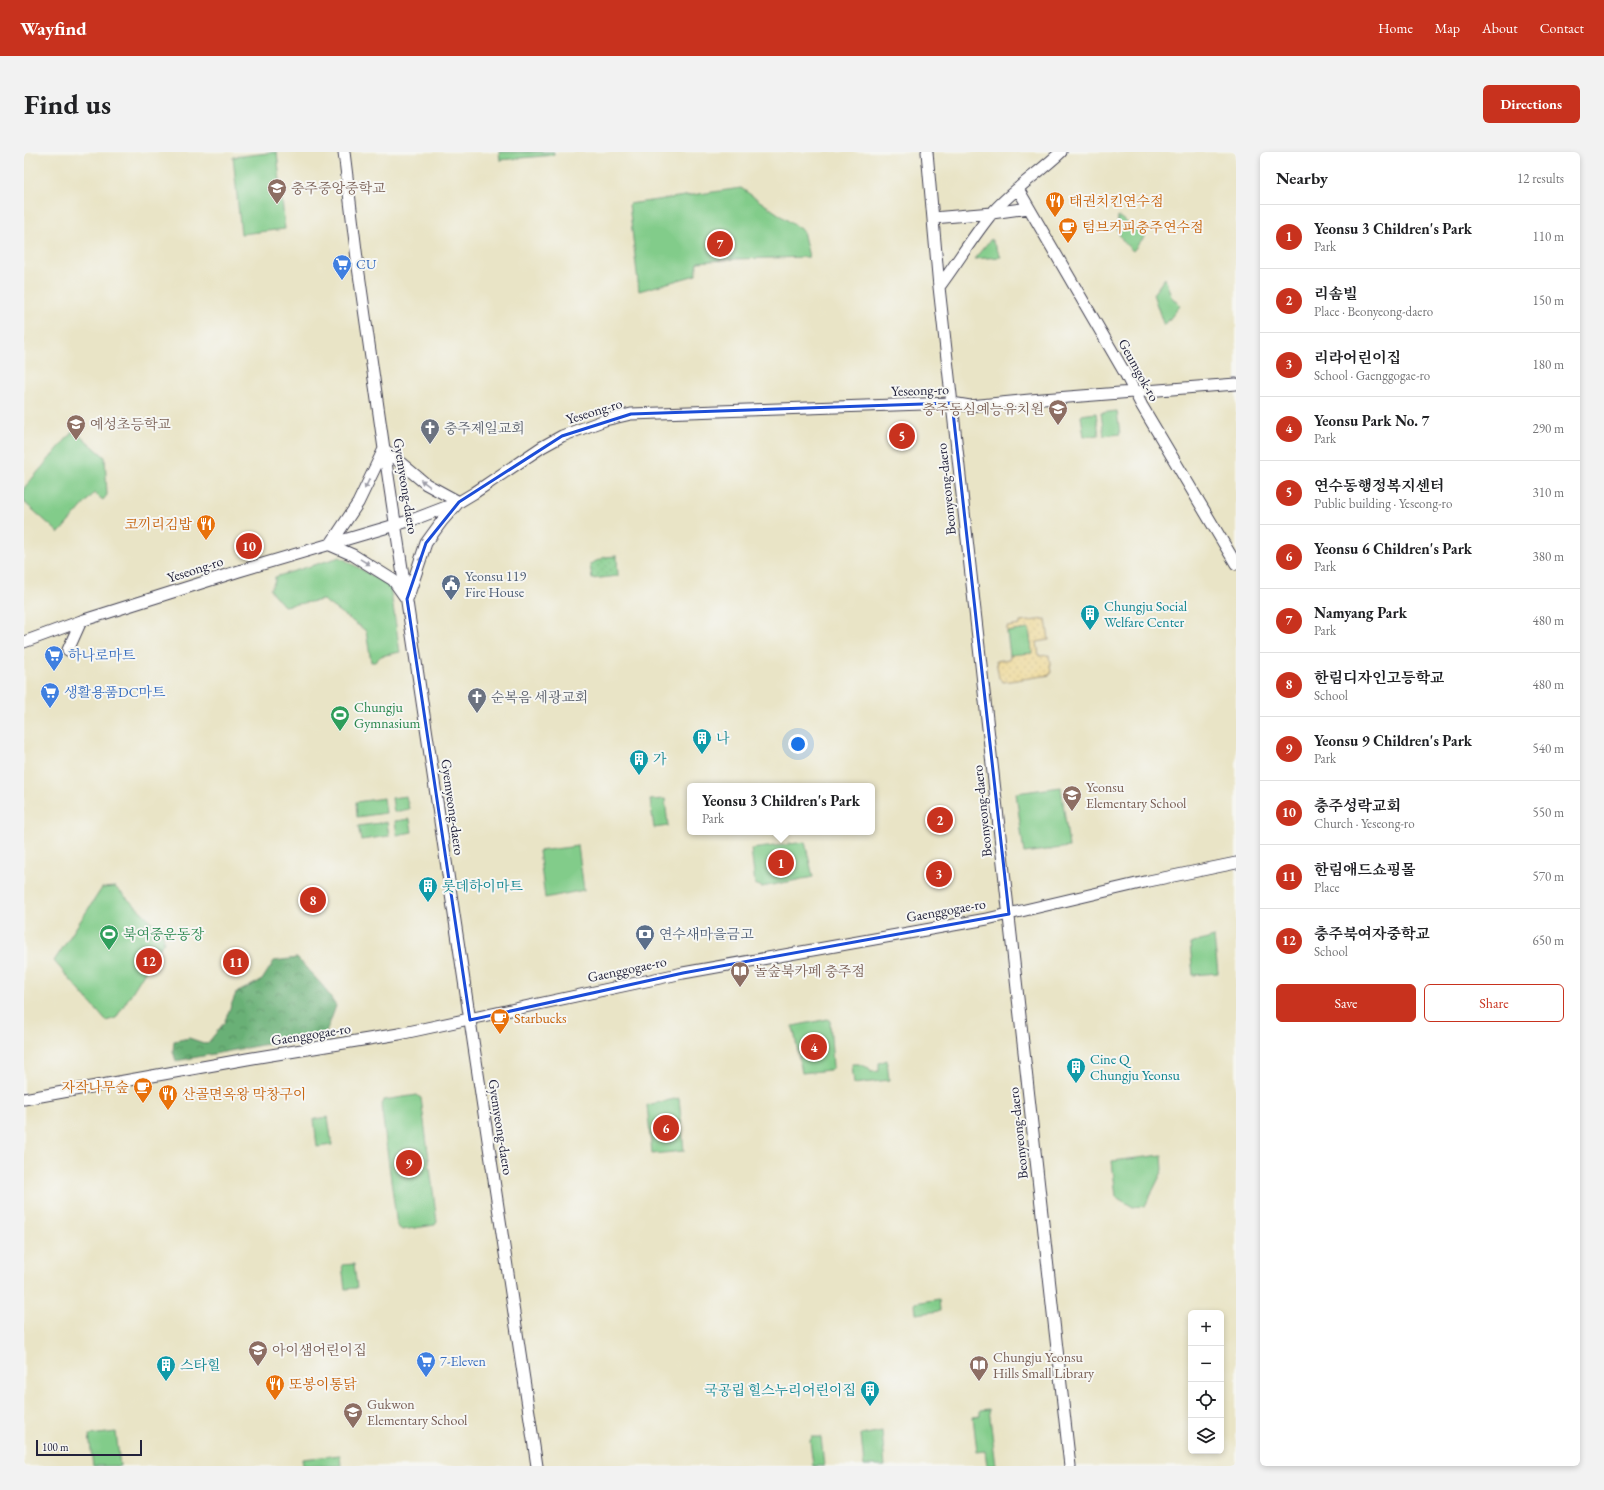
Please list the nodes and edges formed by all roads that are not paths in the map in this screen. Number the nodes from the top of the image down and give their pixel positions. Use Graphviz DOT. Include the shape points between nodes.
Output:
graph roads {
  1 [pos="344,152"];
  2 [pos="927,152"];
  3 [pos="1061,152"];
  4 [pos="1018,188"];
  5 [pos="1029,208"];
  6 [pos="992,213"];
  7 [pos="933,218"];
  8 [pos="939,288"];
  9 [pos="1236,384"];
  10 [pos="1134,392"];
  11 [pos="952,403"];
  12 [pos="384,449"];
  13 [pos="459,502"];
  14 [pos="396,525"];
  15 [pos="330,545"];
  16 [pos="1236,564"];
  17 [pos="407,599"];
  18 [pos="81,621"];
  19 [pos="24,642"];
  20 [pos="68,650"];
  21 [pos="1236,863"];
  22 [pos="1009,914"];
  23 [pos="470,1020"];
  24 [pos="24,1099"];
  25 [pos="537,1466"];
  26 [pos="1070,1466"];
  1 -- 12 [label="street, Gyemyeong-daero"];
  2 -- 7 [label="street, Beonyeong-daero"];
  3 -- 4 [label="street"];
  4 -- 5 [label="street, Geumgok-ro"];
  4 -- 6 [label="street"];
  5 -- 6 [label="street"];
  5 -- 10 [label="street, Geumgok-ro"];
  6 -- 7 [label="street"];
  6 -- 8 [label="street"];
  7 -- 8 [label="street, Beonyeong-daero"];
  8 -- 11 [label="street, Beonyeong-daero"];
  9 -- 10 [label="street, Yeseong-ro"];
  10 -- 11 [label="street, Yeseong-ro" via="970,406"];
  10 -- 16 [label="street, Geumgok-ro"];
  11 -- 13 [label="street, Yeseong-ro" via="631,414 605,420 562,436"];
  11 -- 22 [label="street, Beonyeong-daero"];
  13 -- 12 [label="street, one-way" via="426,484"];
  12 -- 14 [label="street, Gyemyeong-daero"];
  12 -- 15 [label="street, one-way" via="358,503"];
  13 -- 14 [label="street, Yeseong-ro"];
  17 -- 13 [label="street, one-way" via="426,543"];
  14 -- 15 [label="street, Yeseong-ro"];
  14 -- 17 [label="street, Gyemyeong-daero"];
  15 -- 17 [label="street, one-way" via="353,555 393,580"];
  15 -- 18 [label="street, Yeseong-ro"];
  17 -- 23 [label="street, Gyemyeong-daero"];
  18 -- 19 [label="street, Yeseong-ro"];
  18 -- 20 [label="street"];
  21 -- 22 [label="street, Gaenggogae-ro"];
  22 -- 23 [label="street, Gaenggogae-ro" via="633,983"];
  22 -- 26 [label="street, Beonyeong-daero"];
  23 -- 24 [label="street, Gaenggogae-ro"];
  23 -- 25 [label="street, Gyemyeong-daero"];
}
